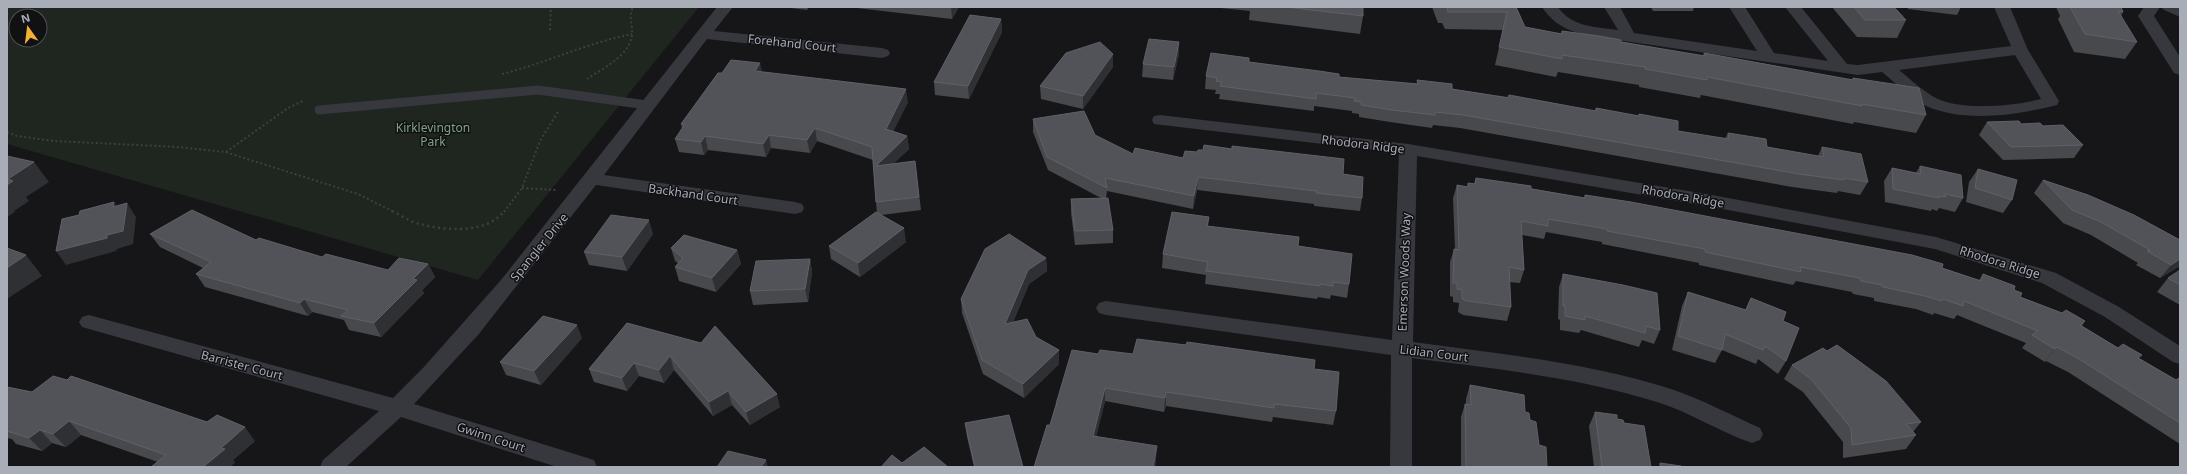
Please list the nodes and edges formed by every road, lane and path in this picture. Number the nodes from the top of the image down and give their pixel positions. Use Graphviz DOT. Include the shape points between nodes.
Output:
graph roads {
  1 [pos="551,7"];
  2 [pos="633,7"];
  3 [pos="725,7"];
  4 [pos="1550,7"];
  5 [pos="1612,7"];
  6 [pos="1737,7"];
  7 [pos="1793,7"];
  8 [pos="2002,7"];
  9 [pos="2152,7"];
  10 [pos="2169,7"];
  11 [pos="2180,12"];
  12 [pos="550,30"];
  13 [pos="703,34"];
  14 [pos="1629,37"];
  15 [pos="2020,50"];
  16 [pos="882,53"];
  17 [pos="1769,57"];
  18 [pos="1885,66"];
  19 [pos="1841,67"];
  20 [pos="2180,70"];
  21 [pos="586,79"];
  22 [pos="647,105"];
  23 [pos="560,108"];
  24 [pos="319,110"];
  25 [pos="1160,120"];
  26 [pos="7,132"];
  27 [pos="1408,149"];
  28 [pos="587,185"];
  29 [pos="522,188"];
  30 [pos="795,208"];
  31 [pos="1106,308"];
  32 [pos="89,322"];
  33 [pos="1402,348"];
  34 [pos="2180,356"];
  35 [pos="396,407"];
  36 [pos="1752,434"];
  37 [pos="331,467"];
  38 [pos="586,467"];
  39 [pos="1401,467"];
  1 -- 12 [label="path"];
  2 -- 21 [label="path" via="628,16 632,37 627,48"];
  3 -- 13 [label="street, Spangler Drive"];
  4 -- 14 [label="street" via="1554,15 1566,26"];
  5 -- 14 [label="street"];
  6 -- 17 [label="street"];
  7 -- 19 [label="street"];
  8 -- 15 [label="street"];
  9 -- 20 [label="street" via="2146,16"];
  10 -- 11 [label="street"];
  13 -- 16 [label="street, Forehand Court"];
  13 -- 22 [label="street, Spangler Drive"];
  14 -- 17 [label="street"];
  15 -- 18 [label="street"];
  15 -- 18 [label="street" via="2051,101 2037,106 1968,110 1947,108 1930,101"];
  17 -- 19 [label="street"];
  18 -- 19 [label="street" via="1858,70"];
  22 -- 24 [label="lane" via="538,90"];
  22 -- 28 [label="street, Spangler Drive"];
  23 -- 29 [label="path" via="540,141"];
  25 -- 27 [label="street, Rhodora Ridge"];
  26 -- 29 [label="path" via="17,136 54,141 179,147 225,152 358,194 418,224 449,228 473,228 498,219"];
  27 -- 33 [label="street, Emerson Woods Way"];
  27 -- 34 [label="street, Rhodora Ridge" via="1812,219 1968,252 2049,278 2112,312"];
  28 -- 29 [label="path"];
  28 -- 30 [label="street, Backhand Court"];
  28 -- 35 [label="street, Spangler Drive" via="493,304 431,374"];
  31 -- 33 [label="street, Lidian Court"];
  32 -- 35 [label="street, Barrister Court"];
  33 -- 36 [label="street, Lidian Court" via="1515,363 1614,381 1666,396"];
  33 -- 39 [label="street, Emerson Woods Way"];
  35 -- 37 [label="street, Spangler Drive"];
  35 -- 38 [label="street, Gwinn Court"];
}
